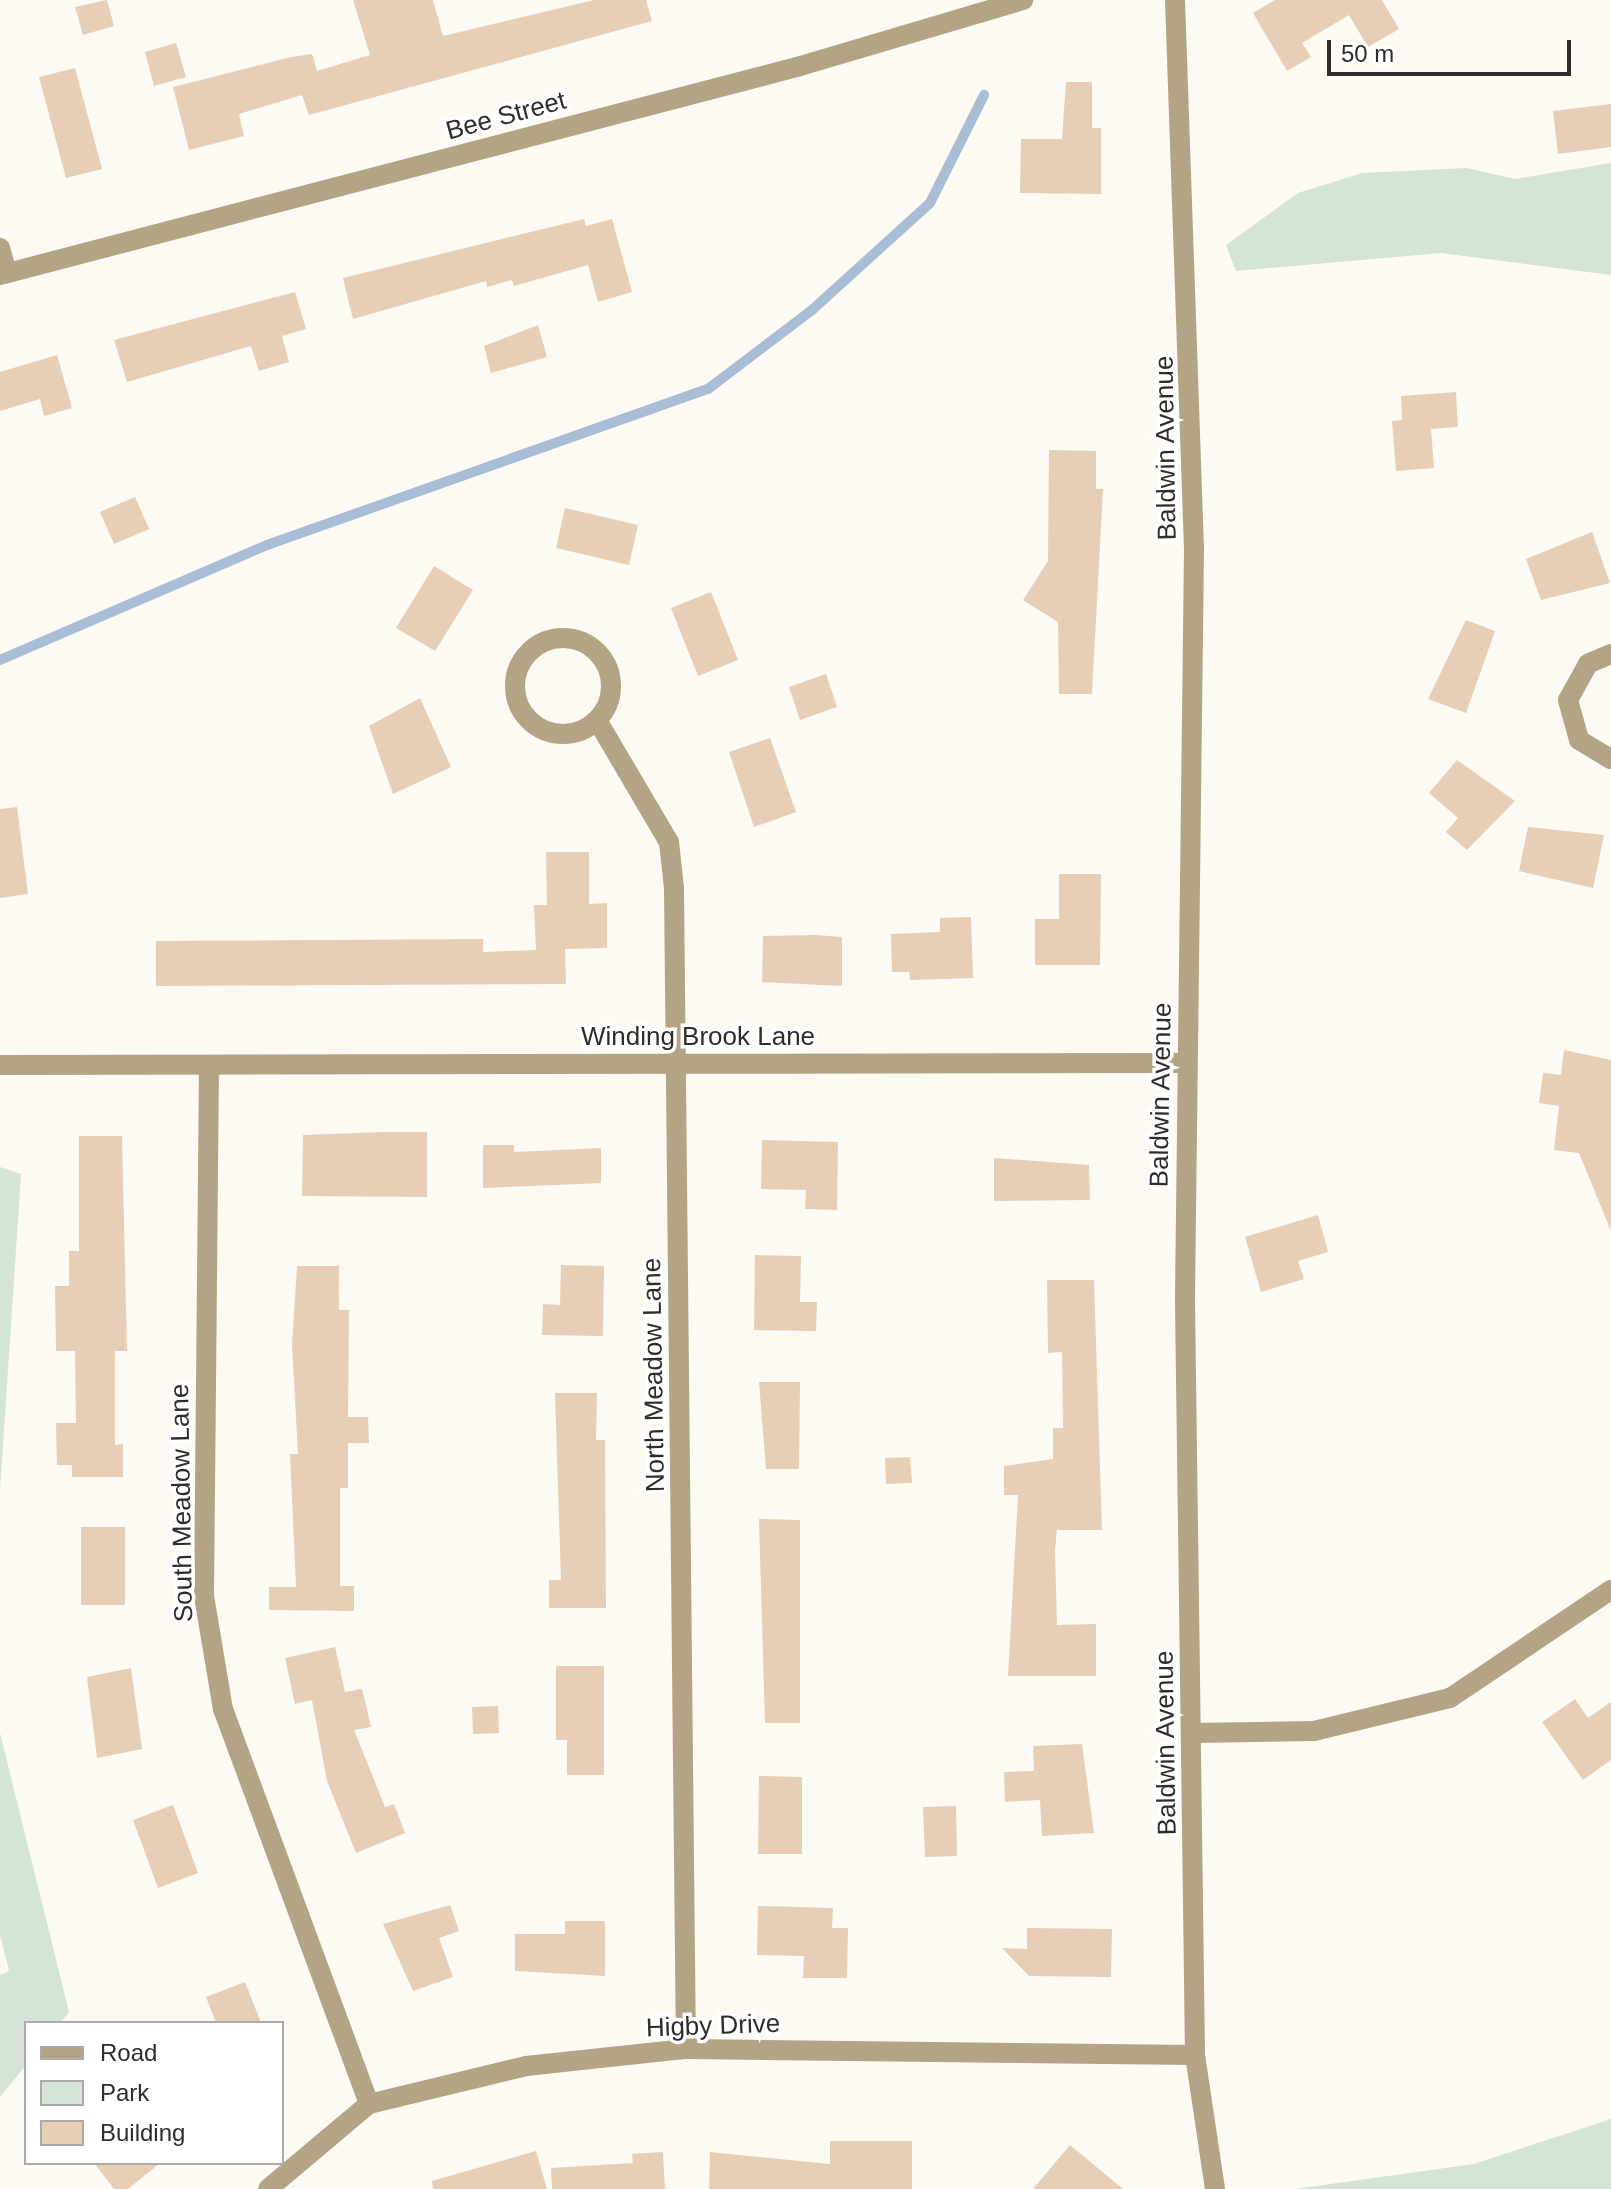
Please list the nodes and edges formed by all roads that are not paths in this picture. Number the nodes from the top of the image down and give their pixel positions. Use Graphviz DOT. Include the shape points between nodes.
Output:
graph roads {
  1 [pos="1023,0"];
  2 [pos="1175,0"];
  3 [pos="0,248"];
  4 [pos="3,274"];
  5 [pos="1611,654"];
  6 [pos="597,720"];
  7 [pos="1611,759"];
  8 [pos="677,1063"];
  9 [pos="1187,1063"];
  10 [pos="0,1065"];
  11 [pos="209,1065"];
  12 [pos="1611,1590"];
  13 [pos="1193,1733"];
  14 [pos="686,2049"];
  15 [pos="1195,2055"];
  16 [pos="369,2104"];
  17 [pos="268,2189"];
  18 [pos="1215,2189"];
  1 -- 4 [label="street, Bee Street" via="811,63"];
  2 -- 9 [label="street, Baldwin Avenue" via="1194,550"];
  3 -- 4 [label="street"];
  5 -- 7 [label="street" via="1588,664 1568,700 1579,740"];
  6 -- 6 [label="street" via="562,734 527,718 515,681 527,655 560,638 596,651 612,685"];
  6 -- 8 [label="street, North Meadow Lane" via="669,842"];
  8 -- 9 [label="street, Winding Brook Lane"];
  8 -- 11 [label="street, Winding Brook Lane"];
  8 -- 14 [label="street, North Meadow Lane"];
  9 -- 13 [label="street, Baldwin Avenue"];
  10 -- 11 [label="street, Winding Brook Lane"];
  11 -- 16 [label="street, South Meadow Lane" via="204,1596 223,1709"];
  12 -- 13 [label="street" via="1450,1698 1314,1731"];
  13 -- 15 [label="street, Baldwin Avenue"];
  14 -- 15 [label="street, Higby Drive"];
  14 -- 16 [label="street, Higby Drive" via="526,2066"];
  15 -- 18 [label="street, Baldwin Avenue"];
  16 -- 17 [label="street, Higby Drive"];
}
